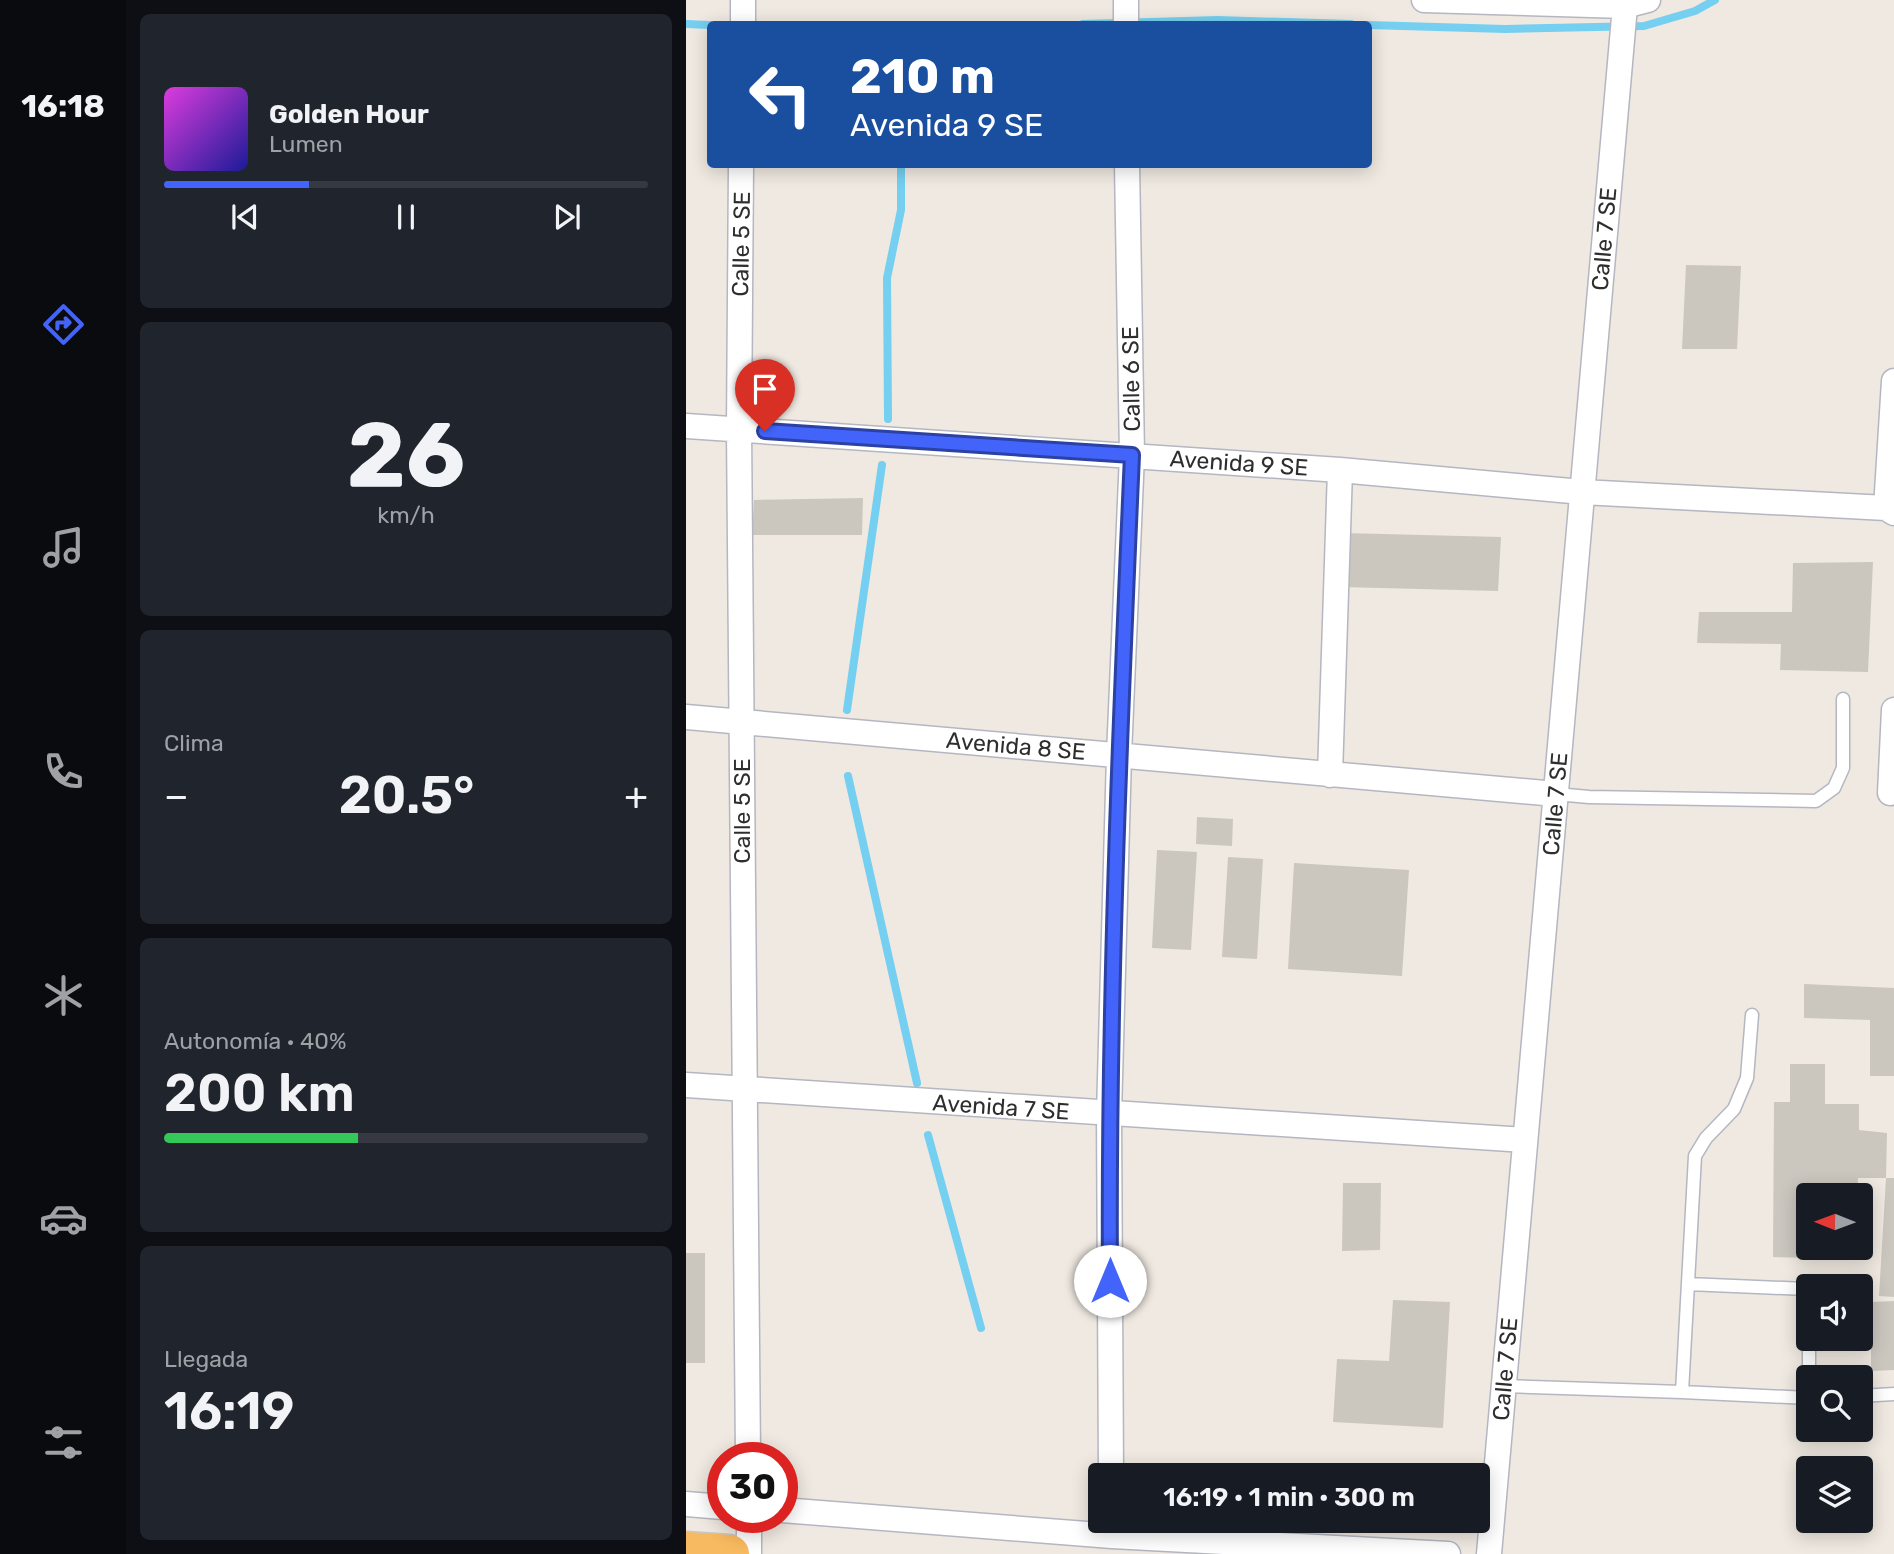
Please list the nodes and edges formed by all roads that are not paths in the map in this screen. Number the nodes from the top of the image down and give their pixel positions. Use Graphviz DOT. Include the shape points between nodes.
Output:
graph roads {
  1 [pos="1424,0"];
  2 [pos="1501,1"];
  3 [pos="1632,9"];
  4 [pos="741,168"];
  5 [pos="1127,168"];
  6 [pos="1894,382"];
  7 [pos="686,426"];
  8 [pos="739,429"];
  9 [pos="1132,455"];
  10 [pos="1340,470"];
  11 [pos="1582,492"];
  12 [pos="1890,511"];
  13 [pos="1843,699"];
  14 [pos="1894,710"];
  15 [pos="686,717"];
  16 [pos="742,722"];
  17 [pos="1119,755"];
  18 [pos="1330,775"];
  19 [pos="1890,793"];
  20 [pos="1556,794"];
  21 [pos="1752,1014"];
  22 [pos="686,1086"];
  23 [pos="744,1089"];
  24 [pos="1109,1114"];
  25 [pos="1525,1140"];
  26 [pos="1688,1284"];
  27 [pos="1796,1289"];
  28 [pos="1504,1387"];
  29 [pos="1682,1392"];
  30 [pos="1894,1394"];
  31 [pos="1873,1395"];
  32 [pos="1796,1397"];
  33 [pos="748,1442"];
  34 [pos="1111,1463"];
  35 [pos="686,1504"];
  36 [pos="707,1506"];
  37 [pos="798,1511"];
  38 [pos="749,1533"];
  39 [pos="1112,1537"];
  40 [pos="686,1550"];
  41 [pos="730,1554"];
  42 [pos="749,1554"];
  43 [pos="1448,1554"];
  44 [pos="1489,1554"];
  1 -- 2 [label="street"];
  2 -- 3 [label="street"];
  3 -- 11 [label="street, Calle 7 SE" via="1621,54"];
  4 -- 8 [label="street, Calle 5 SE"];
  5 -- 9 [label="street, Calle 6 SE"];
  6 -- 12 [label="street"];
  7 -- 8 [label="street, Avenida 9 SE"];
  8 -- 9 [label="street, Avenida 9 SE"];
  8 -- 16 [label="street, Calle 5 SE"];
  9 -- 10 [label="street, Avenida 9 SE"];
  9 -- 17 [label="street, Calle 6 SE"];
  10 -- 11 [label="street, Avenida 9 SE"];
  10 -- 18 [label="street"];
  11 -- 12 [label="street, Avenida 9 SE"];
  11 -- 20 [label="street, Calle 7 SE"];
  13 -- 20 [label="lane" via="1843,768 1834,788 1816,801"];
  14 -- 19 [label="street"];
  15 -- 16 [label="street, Avenida 8 SE"];
  16 -- 17 [label="street, Avenida 8 SE"];
  16 -- 23 [label="street, Calle 5 SE"];
  17 -- 18 [label="street, Avenida 8 SE"];
  17 -- 24 [label="street, Calle 6 SE"];
  18 -- 20 [label="street, Avenida 8 SE"];
  20 -- 25 [label="street, Calle 7 SE"];
  21 -- 26 [label="lane" via="1747,1078 1734,1109 1695,1156"];
  22 -- 23 [label="street, Avenida 7 SE"];
  23 -- 24 [label="street, Avenida 7 SE"];
  23 -- 33 [label="street, Calle 5 SE"];
  24 -- 25 [label="street, Avenida 7 SE"];
  24 -- 34 [label="street, Calle 6 SE"];
  25 -- 28 [label="street, Calle 7 SE"];
  26 -- 27 [label="lane"];
  26 -- 29 [label="lane"];
  28 -- 29 [label="lane"];
  28 -- 44 [label="street, Calle 7 SE"];
  29 -- 32 [label="lane"];
  30 -- 31 [label="lane"];
  35 -- 36 [label="street"];
  37 -- 39 [label="street"];
  38 -- 42 [label="street"];
  39 -- 43 [label="street"];
  40 -- 41 [label="highway"];
}
